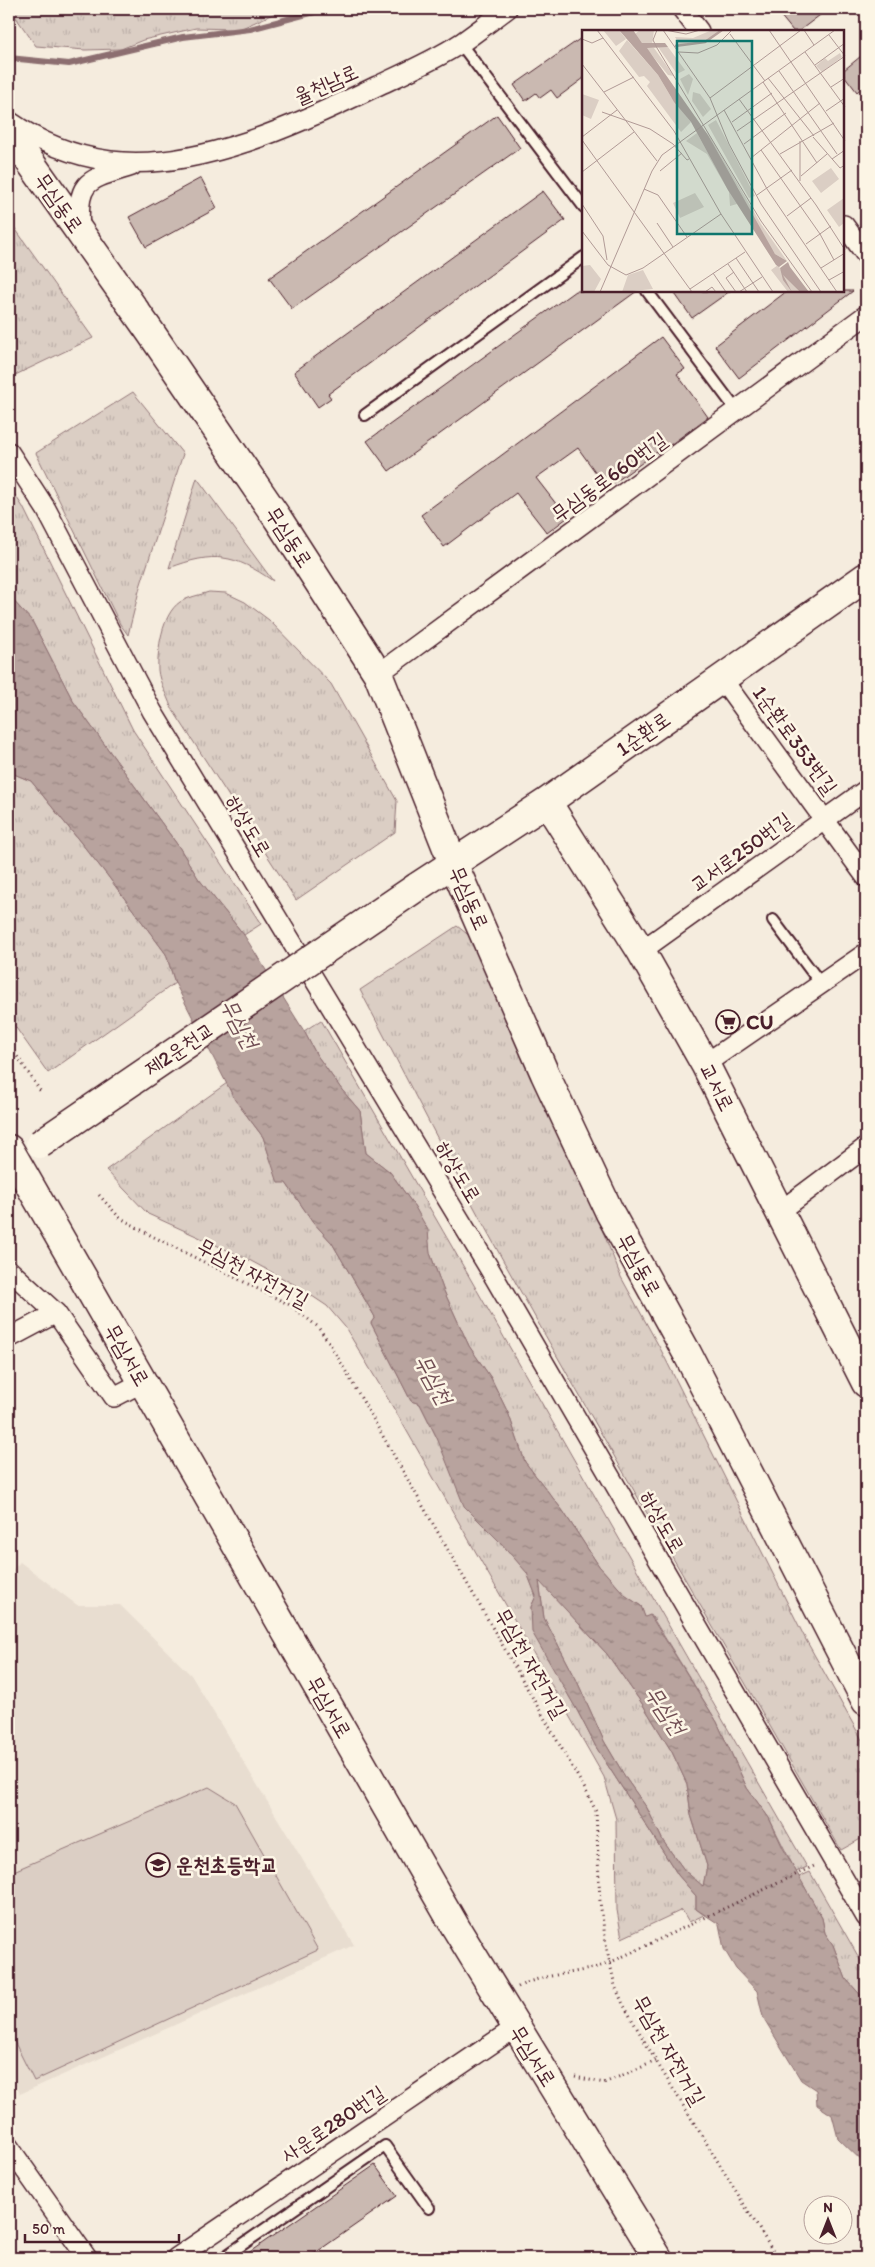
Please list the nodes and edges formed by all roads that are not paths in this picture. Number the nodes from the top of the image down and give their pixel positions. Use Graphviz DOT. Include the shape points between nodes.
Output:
graph roads {
  1 [pos="507,9"];
  2 [pos="682,9"];
  3 [pos="698,30"];
  4 [pos="460,43"];
  5 [pos="9,121"];
  6 [pos="9,132"];
  7 [pos="148,162"];
  8 [pos="582,204"];
  9 [pos="845,226"];
  10 [pos="80,233"];
  11 [pos="866,255"];
  12 [pos="582,258"];
  13 [pos="648,292"];
  14 [pos="866,315"];
  15 [pos="737,410"];
  16 [pos="365,415"];
  17 [pos="9,452"];
  18 [pos="866,577"];
  19 [pos="378,674"];
  20 [pos="722,679"];
  21 [pos="866,790"];
  22 [pos="547,802"];
  23 [pos="825,819"];
  24 [pos="453,863"];
  25 [pos="866,877"];
  26 [pos="417,886"];
  27 [pos="773,920"];
  28 [pos="641,951"];
  29 [pos="866,953"];
  30 [pos="822,984"];
  31 [pos="705,1064"];
  32 [pos="866,1147"];
  33 [pos="11,1160"];
  34 [pos="779,1212"];
  35 [pos="9,1270"];
  36 [pos="56,1313"];
  37 [pos="9,1338"];
  38 [pos="864,1375"];
  39 [pos="143,1382"];
  40 [pos="866,1701"];
  41 [pos="866,1916"];
  42 [pos="515,2028"];
  43 [pos="9,2147"];
  44 [pos="429,2208"];
  45 [pos="87,2258"];
  46 [pos="176,2258"];
  47 [pos="223,2258"];
  48 [pos="658,2258"];
  1 -- 4 [label="street, 율천남로"];
  2 -- 3 [label="street"];
  4 -- 7 [label="street, 율천남로" via="344,102 238,146"];
  4 -- 8 [label="lane"];
  5 -- 7 [label="street" via="70,153 112,161"];
  6 -- 10 [label="main road, 무심동로"];
  7 -- 10 [label="street" via="91,180 83,189 78,208"];
  9 -- 11 [label="street"];
  10 -- 19 [label="main road, 무심동로" via="278,519"];
  12 -- 16 [label="lane"];
  13 -- 15 [label="lane"];
  14 -- 15 [label="street, 무심동로660번길"];
  15 -- 19 [label="street, 무심동로660번길"];
  17 -- 41 [label="street, 하상도로" via="46,509 152,712 489,1268"];
  18 -- 20 [label="main road, 1순환로"];
  19 -- 24 [label="main road, 무심동로"];
  20 -- 22 [label="main road, 1순환로"];
  20 -- 23 [label="street, 1순환로353번길"];
  21 -- 23 [label="street, 교서로250번길"];
  22 -- 24 [label="main road, 1순환로"];
  22 -- 28 [label="main road, 교서로"];
  23 -- 25 [label="street, 1순환로353번길"];
  23 -- 28 [label="street, 교서로250번길"];
  24 -- 26 [label="main road, 1순환로"];
  24 -- 40 [label="main road, 무심동로" via="610,1213 687,1353"];
  26 -- 33 [label="main road, 제2운천교, bridge" via="40,1144"];
  27 -- 30 [label="lane"];
  28 -- 31 [label="main road, 교서로"];
  29 -- 30 [label="street"];
  30 -- 31 [label="street"];
  31 -- 34 [label="main road, 교서로"];
  32 -- 34 [label="street"];
  33 -- 39 [label="main road, 무심서로"];
  34 -- 38 [label="main road, 교서로"];
  35 -- 36 [label="street"];
  36 -- 37 [label="street"];
  36 -- 39 [label="street" via="114,1397"];
  39 -- 42 [label="main road, 무심서로"];
  42 -- 46 [label="street, 사운로280번길"];
  42 -- 48 [label="main road, 무심서로"];
  43 -- 45 [label="street"];
  44 -- 47 [label="lane" via="385,2146"];
}
